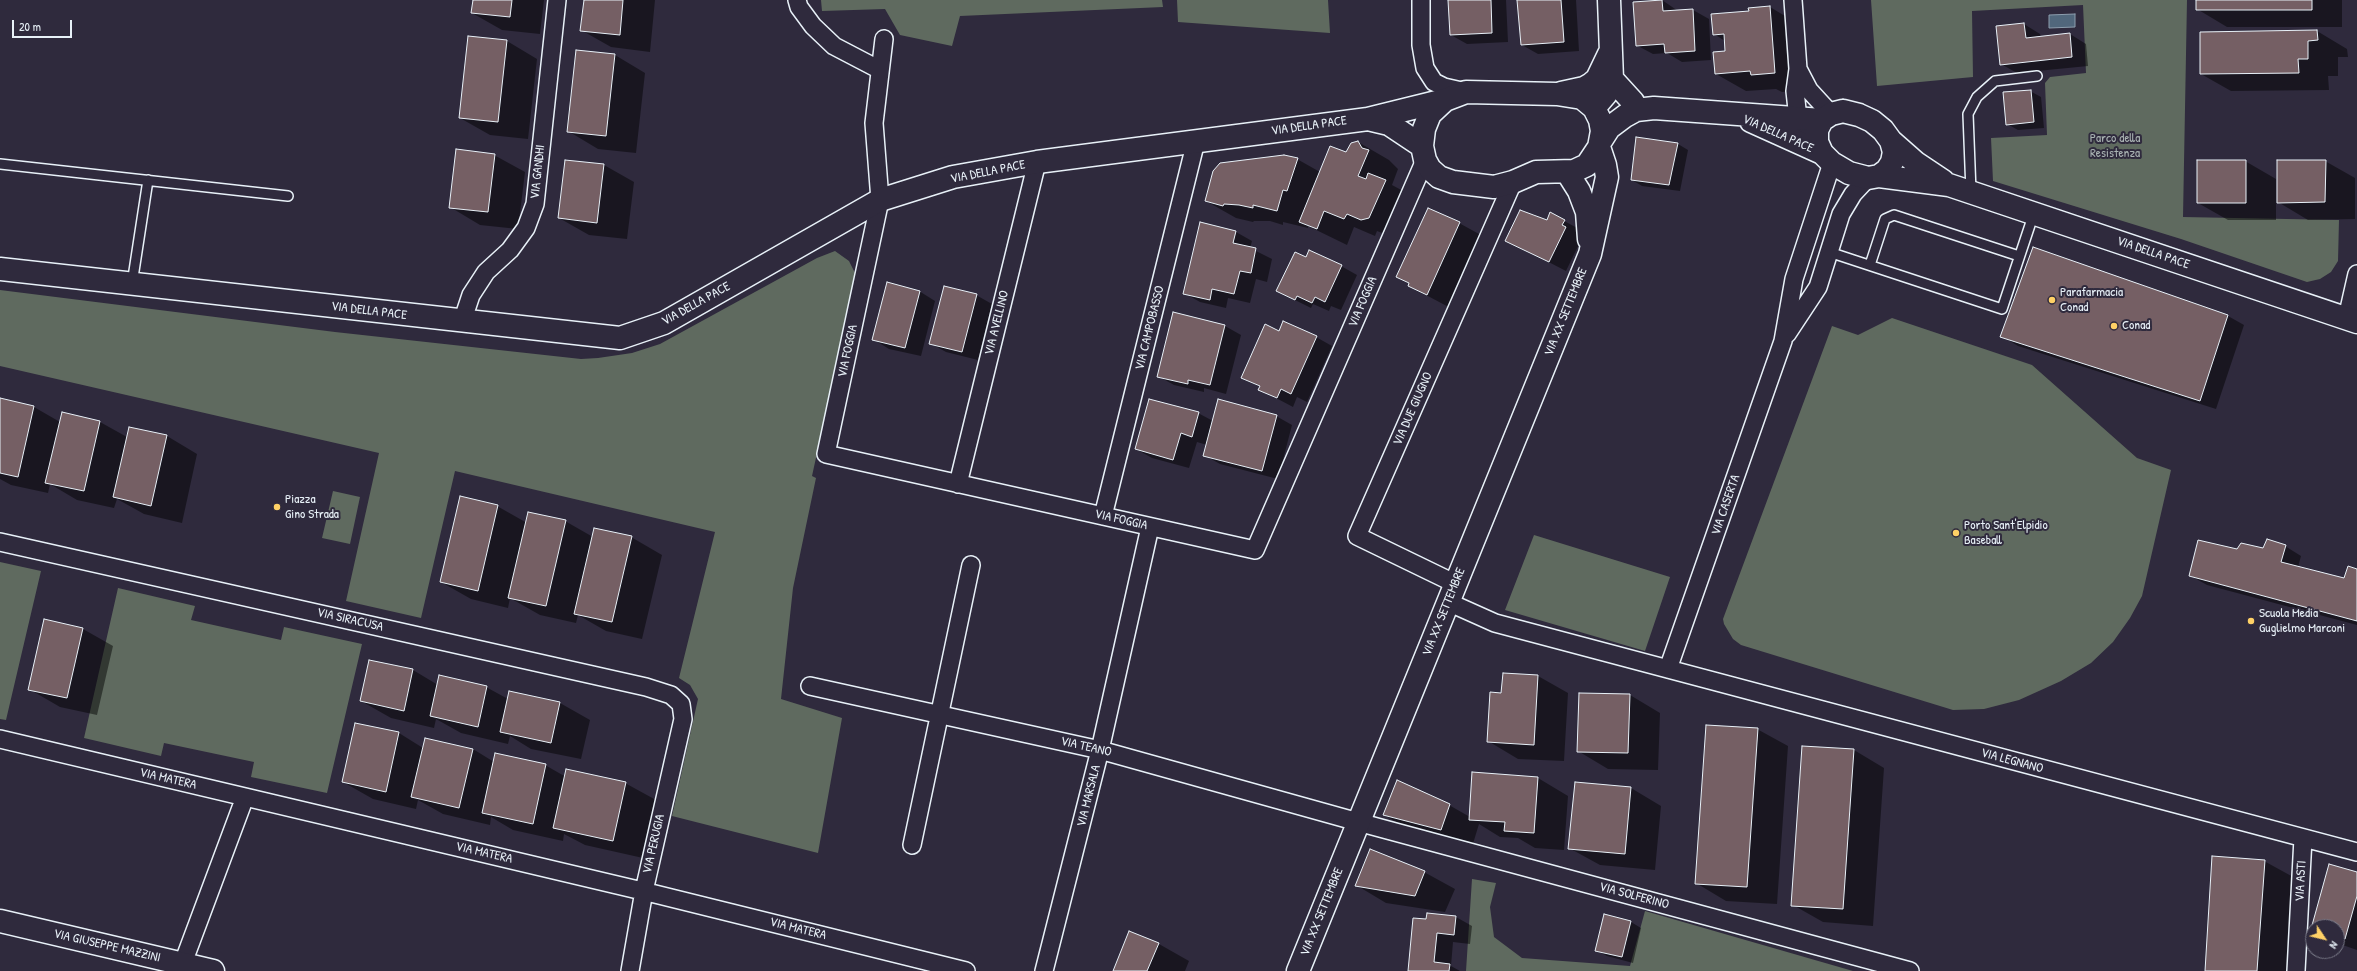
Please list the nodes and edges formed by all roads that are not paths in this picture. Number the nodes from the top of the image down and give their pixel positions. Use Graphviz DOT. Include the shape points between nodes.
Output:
graph roads {
  1 [pos="557,0"];
  2 [pos="797,0"];
  3 [pos="1421,0"];
  4 [pos="1609,0"];
  5 [pos="1793,0"];
  6 [pos="884,38"];
  7 [pos="1612,47"];
  8 [pos="1798,69"];
  9 [pos="880,70"];
  10 [pos="2037,76"];
  11 [pos="1612,79"];
  12 [pos="1466,92"];
  13 [pos="1557,94"];
  14 [pos="1445,100"];
  15 [pos="1633,102"];
  16 [pos="1654,108"];
  17 [pos="1595,110"];
  18 [pos="1734,114"];
  19 [pos="1827,117"];
  20 [pos="1368,118"];
  21 [pos="1798,119"];
  22 [pos="1196,141"];
  23 [pos="1891,141"];
  24 [pos="1600,143"];
  25 [pos="1423,153"];
  26 [pos="1824,153"];
  27 [pos="1037,162"];
  28 [pos="0,164"];
  29 [pos="1567,172"];
  30 [pos="1873,177"];
  31 [pos="148,180"];
  32 [pos="1513,182"];
  33 [pos="1949,185"];
  34 [pos="1971,192"];
  35 [pos="288,196"];
  36 [pos="880,200"];
  37 [pos="2034,213"];
  38 [pos="1829,252"];
  39 [pos="1590,254"];
  40 [pos="2019,256"];
  41 [pos="1870,265"];
  42 [pos="0,269"];
  43 [pos="2357,274"];
  44 [pos="132,284"];
  45 [pos="2352,320"];
  46 [pos="462,322"];
  47 [pos="1783,341"];
  48 [pos="958,484"];
  49 [pos="1103,516"];
  50 [pos="1150,527"];
  51 [pos="0,542"];
  52 [pos="971,565"];
  53 [pos="1452,593"];
  54 [pos="1668,669"];
  55 [pos="810,686"];
  56 [pos="940,714"];
  57 [pos="683,719"];
  58 [pos="0,739"];
  59 [pos="1100,750"];
  60 [pos="245,797"];
  61 [pos="1358,822"];
  62 [pos="2303,838"];
  63 [pos="912,845"];
  64 [pos="2357,852"];
  65 [pos="644,891"];
  66 [pos="0,921"];
  67 [pos="181,967"];
  68 [pos="213,971"];
  69 [pos="630,971"];
  70 [pos="966,971"];
  71 [pos="1044,971"];
  72 [pos="1298,971"];
  73 [pos="1910,971"];
  74 [pos="2296,971"];
  1 -- 46 [label="street, VIA GANDHI" via="535,204 526,228 510,250 486,272 471,295"];
  2 -- 9 [label="street" via="813,26 834,46"];
  3 -- 12 [label="street" via="1425,68 1434,82"];
  4 -- 7 [label="street"];
  5 -- 8 [label="street"];
  6 -- 9 [label="street"];
  7 -- 11 [label="street"];
  7 -- 13 [label="street" via="1605,66 1591,84"];
  8 -- 19 [label="street"];
  8 -- 21 [label="street" via="1795,91"];
  9 -- 36 [label="street" via="874,123"];
  10 -- 34 [label="lane" via="1995,81 1977,97 1968,114"];
  11 -- 15 [label="street"];
  11 -- 17 [label="street"];
  12 -- 13 [label="street"];
  12 -- 14 [label="street"];
  13 -- 17 [label="street" via="1582,98"];
  14 -- 20 [label="street, VIA DELLA PACE"];
  14 -- 25 [label="street" via="1430,114 1424,129"];
  15 -- 16 [label="street, VIA DELLA PACE"];
  15 -- 17 [label="street" via="1624,103 1614,109"];
  16 -- 18 [label="street, VIA DELLA PACE"];
  16 -- 24 [label="street, VIA DELLA PACE" via="1636,110 1625,116 1609,128"];
  17 -- 24 [label="street, VIA XX SETTEMBRE" via="1600,120"];
  18 -- 21 [label="street, VIA DELLA PACE"];
  18 -- 26 [label="street, VIA DELLA PACE"];
  19 -- 21 [label="street, VIA DELLA PACE"];
  19 -- 23 [label="street" via="1843,111 1859,115 1883,130"];
  19 -- 26 [label="street" via="1817,130"];
  20 -- 22 [label="street, VIA DELLA PACE"];
  20 -- 25 [label="street, VIA DELLA PACE" via="1389,124"];
  21 -- 26 [label="street"];
  22 -- 27 [label="street, VIA DELLA PACE"];
  22 -- 49 [label="street, VIA CAMPOBASSO"];
  23 -- 30 [label="street" via="1894,152 1892,162 1887,170"];
  23 -- 33 [label="street, VIA DELLA PACE" via="1916,163"];
  24 -- 29 [label="street, VIA DELLA PACE" via="1587,164 1581,169"];
  24 -- 39 [label="street, VIA XX SETTEMBRE" via="1606,177"];
  25 -- 32 [label="street, VIA DELLA PACE" via="1430,169 1439,177 1453,182 1494,187"];
  25 -- 50 [label="street, VIA FOGGIA" via="1256,550"];
  26 -- 30 [label="street" via="1849,173"];
  26 -- 47 [label="street, VIA CASERTA" via="1794,279"];
  27 -- 36 [label="street, VIA DELLA PACE" via="953,178"];
  27 -- 48 [label="street, VIA AVELLINO"];
  28 -- 31 [label="lane"];
  29 -- 32 [label="street, VIA DELLA PACE" via="1536,172"];
  29 -- 39 [label="street, VIA XX SETTEMBRE" via="1579,191 1587,212"];
  30 -- 33 [label="street, VIA DELLA PACE"];
  30 -- 38 [label="street, VIA CASERTA" via="1853,194 1841,214"];
  31 -- 35 [label="lane"];
  31 -- 44 [label="lane"];
  32 -- 53 [label="street, VIA DUE GIUGNO" via="1357,536"];
  33 -- 34 [label="street, VIA DELLA PACE"];
  34 -- 37 [label="street, VIA DELLA PACE"];
  36 -- 46 [label="street, VIA DELLA PACE" via="664,323 620,338"];
  36 -- 48 [label="street, VIA FOGGIA" via="826,454"];
  37 -- 40 [label="lane"];
  37 -- 45 [label="street, VIA DELLA PACE"];
  38 -- 41 [label="lane"];
  38 -- 47 [label="street, VIA CASERTA" via="1818,287"];
  39 -- 53 [label="street, VIA XX SETTEMBRE"];
  40 -- 41 [label="lane" via="1894,215 1885,219"];
  40 -- 41 [label="lane" via="2002,309"];
  42 -- 44 [label="street, VIA DELLA PACE"];
  43 -- 45 [label="street"];
  44 -- 46 [label="street, VIA DELLA PACE"];
  47 -- 54 [label="street, VIA CASERTA"];
  48 -- 49 [label="street, VIA FOGGIA"];
  49 -- 50 [label="street, VIA FOGGIA"];
  50 -- 59 [label="street, VIA MARSALA"];
  51 -- 57 [label="street, VIA SIRACUSA" via="646,687 671,695 681,704"];
  52 -- 56 [label="street"];
  53 -- 54 [label="street, VIA LEGNANO" via="1495,623"];
  53 -- 61 [label="street, VIA XX SETTEMBRE"];
  54 -- 62 [label="street, VIA LEGNANO"];
  55 -- 56 [label="street, VIA TEANO"];
  56 -- 59 [label="street, VIA TEANO"];
  56 -- 63 [label="street"];
  57 -- 65 [label="street, VIA PERUGIA"];
  58 -- 60 [label="street, VIA MATERA"];
  59 -- 61 [label="street, VIA TEANO"];
  59 -- 71 [label="street, VIA MARSALA"];
  60 -- 65 [label="street, VIA MATERA"];
  60 -- 67 [label="street"];
  61 -- 72 [label="street, VIA XX SETTEMBRE"];
  61 -- 73 [label="street, VIA SOLFERINO"];
  62 -- 64 [label="street, VIA LEGNANO"];
  62 -- 74 [label="street, VIA ASTI"];
  65 -- 69 [label="street, VIA PERUGIA"];
  65 -- 70 [label="street, VIA MATERA"];
  66 -- 67 [label="street, VIA GIUSEPPE MAZZINI"];
  67 -- 68 [label="street, VIA GIUSEPPE MAZZINI"];
}
